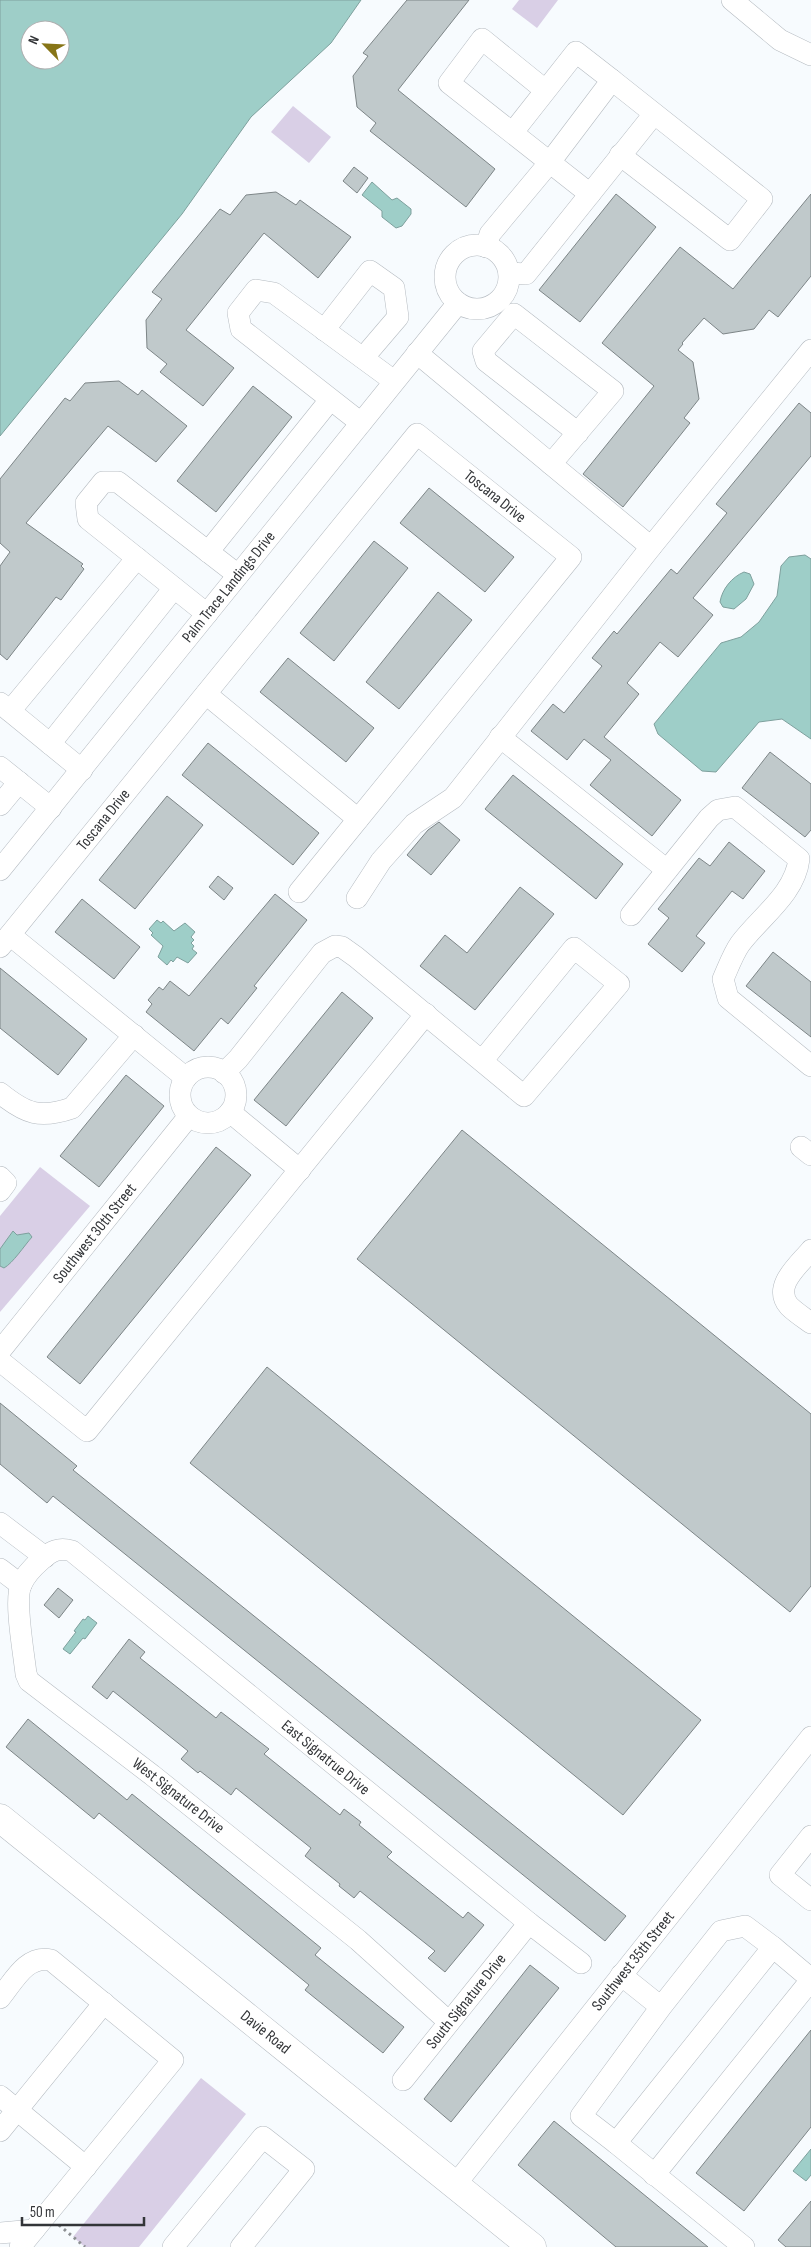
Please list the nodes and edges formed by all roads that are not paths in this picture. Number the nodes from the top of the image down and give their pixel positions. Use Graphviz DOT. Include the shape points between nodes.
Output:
graph roads {
  1 [pos="732,0"];
  2 [pos="810,54"];
  3 [pos="612,80"];
  4 [pos="545,90"];
  5 [pos="654,114"];
  6 [pos="513,132"];
  7 [pos="620,155"];
  8 [pos="550,162"];
  9 [pos="590,194"];
  10 [pos="486,246"];
  11 [pos="517,274"];
  12 [pos="458,303"];
  13 [pos="514,314"];
  14 [pos="324,330"];
  15 [pos="417,353"];
  16 [pos="810,353"];
  17 [pos="363,358"];
  18 [pos="394,381"];
  19 [pos="330,400"];
  20 [pos="361,423"];
  21 [pos="578,433"];
  22 [pos="551,464"];
  23 [pos="651,546"];
  24 [pos="208,552"];
  25 [pos="137,558"];
  26 [pos="238,575"];
  27 [pos="174,588"];
  28 [pos="207,614"];
  29 [pos="206,694"];
  30 [pos="5,707"];
  31 [pos="500,737"];
  32 [pos="50,744"];
  33 [pos="0,767"];
  34 [pos="82,770"];
  35 [pos="19,782"];
  36 [pos="0,805"];
  37 [pos="51,808"];
  38 [pos="358,819"];
  39 [pos="0,870"];
  40 [pos="667,870"];
  41 [pos="299,892"];
  42 [pos="357,898"];
  43 [pos="631,915"];
  44 [pos="5,941"];
  45 [pos="426,1014"];
  46 [pos="134,1034"];
  47 [pos="482,1061"];
  48 [pos="811,1066"];
  49 [pos="224,1073"];
  50 [pos="186,1078"];
  51 [pos="0,1093"];
  52 [pos="230,1112"];
  53 [pos="189,1116"];
  54 [pos="300,1170"];
  55 [pos="0,1177"];
  56 [pos="0,1191"];
  57 [pos="811,1250"];
  58 [pos="811,1323"];
  59 [pos="0,1351"];
  60 [pos="0,1361"];
  61 [pos="2,1530"];
  62 [pos="45,1557"];
  63 [pos="0,1569"];
  64 [pos="21,1585"];
  65 [pos="811,1737"];
  66 [pos="0,1818"];
  67 [pos="811,1836"];
  68 [pos="811,1900"];
  69 [pos="529,1923"];
  70 [pos="773,1947"];
  71 [pos="581,1963"];
  72 [pos="622,1975"];
  73 [pos="811,1979"];
  74 [pos="0,1998"];
  75 [pos="104,2003"];
  76 [pos="661,2007"];
  77 [pos="449,2022"];
  78 [pos="402,2080"];
  79 [pos="0,2096"];
  80 [pos="17,2110"];
  81 [pos="0,2131"];
  82 [pos="616,2143"];
  83 [pos="86,2167"];
  84 [pos="654,2175"];
  85 [pos="455,2185"];
  86 [pos="34,2230"];
  87 [pos="0,2233"];
  88 [pos="20,2247"];
  89 [pos="173,2247"];
  90 [pos="241,2247"];
  91 [pos="532,2247"];
  92 [pos="744,2247"];
  1 -- 2 [label="street" via="780,40"];
  3 -- 4 [label="street" via="576,52"];
  3 -- 5 [label="street"];
  3 -- 8 [label="street"];
  4 -- 6 [label="street"];
  4 -- 6 [label="street" via="482,40 454,76 449,83"];
  5 -- 7 [label="street"];
  5 -- 7 [label="street" via="762,199 730,240"];
  6 -- 8 [label="street"];
  7 -- 9 [label="street"];
  8 -- 9 [label="street"];
  8 -- 10 [label="street" via="490,234"];
  9 -- 11 [label="street"];
  10 -- 11 [label="street" via="497,252"];
  10 -- 12 [label="street" via="464,248 449,263 446,284"];
  11 -- 12 [label="street" via="492,305 478,309"];
  11 -- 13 [label="street"];
  12 -- 15 [label="street, Palm Trace Landings Drive"];
  13 -- 21 [label="street" via="483,351 486,361"];
  13 -- 21 [label="street" via="613,391"];
  14 -- 17 [label="street"];
  14 -- 17 [label="street" via="370,271 394,288 398,316"];
  14 -- 19 [label="street" via="274,293 256,290 238,313 241,329"];
  15 -- 18 [label="street, Palm Trace Landings Drive"];
  15 -- 22 [label="street"];
  16 -- 23 [label="street"];
  17 -- 18 [label="street"];
  18 -- 20 [label="street, Palm Trace Landings Drive"];
  19 -- 20 [label="street"];
  19 -- 24 [label="street"];
  20 -- 26 [label="street, Palm Trace Landings Drive"];
  21 -- 22 [label="street"];
  22 -- 23 [label="street"];
  23 -- 31 [label="street"];
  24 -- 25 [label="street" via="118,482 103,482 86,503 88,519"];
  24 -- 26 [label="street"];
  25 -- 27 [label="street"];
  25 -- 30 [label="street"];
  26 -- 28 [label="street, Palm Trace Landings Drive"];
  27 -- 28 [label="street"];
  27 -- 32 [label="street"];
  28 -- 34 [label="street, Palm Trace Landings Drive"];
  29 -- 38 [label="street"];
  29 -- 38 [label="street, Toscana Drive" via="417,434 571,557"];
  29 -- 44 [label="street, Toscana Drive"];
  30 -- 32 [label="street"];
  31 -- 40 [label="street"];
  31 -- 42 [label="street" via="453,798 414,824 381,861"];
  32 -- 34 [label="street"];
  33 -- 35 [label="street"];
  34 -- 37 [label="street, Palm Trace Landings Drive"];
  35 -- 36 [label="street"];
  35 -- 37 [label="street"];
  37 -- 39 [label="street, Palm Trace Landings Drive"];
  38 -- 41 [label="street, Toscana Drive"];
  40 -- 43 [label="street"];
  40 -- 48 [label="street" via="709,818 718,810 735,807 799,859 798,872 739,945 723,979 728,998"];
  44 -- 46 [label="street"];
  45 -- 47 [label="street"];
  45 -- 49 [label="street" via="342,947 335,946 322,953"];
  45 -- 54 [label="street"];
  46 -- 50 [label="street"];
  46 -- 51 [label="street" via="72,1108 27,1112"];
  47 -- 47 [label="street" via="524,1096 619,984 574,948"];
  49 -- 50 [label="street" via="215,1068 204,1068"];
  49 -- 52 [label="street" via="236,1096"];
  50 -- 53 [label="street" via="180,1098"];
  52 -- 53 [label="street" via="214,1123"];
  52 -- 54 [label="street"];
  53 -- 59 [label="street, Southwest 30th Street"];
  54 -- 60 [label="street" via="87,1431"];
  55 -- 56 [label="street" via="6,1183"];
  57 -- 58 [label="street" via="784,1284 783,1295 789,1305"];
  61 -- 62 [label="street"];
  62 -- 64 [label="street"];
  62 -- 69 [label="street, East Signatrue Drive" via="62,1548 72,1551"];
  63 -- 64 [label="street"];
  64 -- 77 [label="street, West Signature Drive" via="18,1600 29,1681 343,1928"];
  65 -- 72 [label="street, Southwest 35th Street"];
  66 -- 85 [label="main road, Davie Road"];
  67 -- 68 [label="street" via="780,1874"];
  69 -- 71 [label="street, East Signatrue Drive"];
  69 -- 77 [label="street, South Signature Drive"];
  70 -- 73 [label="street"];
  70 -- 76 [label="street" via="745,1926 721,1931"];
  70 -- 82 [label="street"];
  72 -- 76 [label="street"];
  72 -- 85 [label="street, Southwest 35th Street"];
  73 -- 84 [label="street"];
  74 -- 75 [label="street" via="29,1963 41,1958 51,1960"];
  75 -- 80 [label="street"];
  75 -- 83 [label="street" via="173,2060"];
  76 -- 82 [label="street" via="581,2116"];
  77 -- 78 [label="street, South Signature Drive"];
  79 -- 80 [label="street"];
  80 -- 81 [label="street"];
  80 -- 83 [label="street"];
  82 -- 84 [label="street"];
  83 -- 86 [label="street"];
  84 -- 92 [label="street"];
  85 -- 91 [label="main road, Davie Road"];
  86 -- 87 [label="street"];
  86 -- 88 [label="street"];
  89 -- 90 [label="street" via="263,2137 304,2169"];
}
